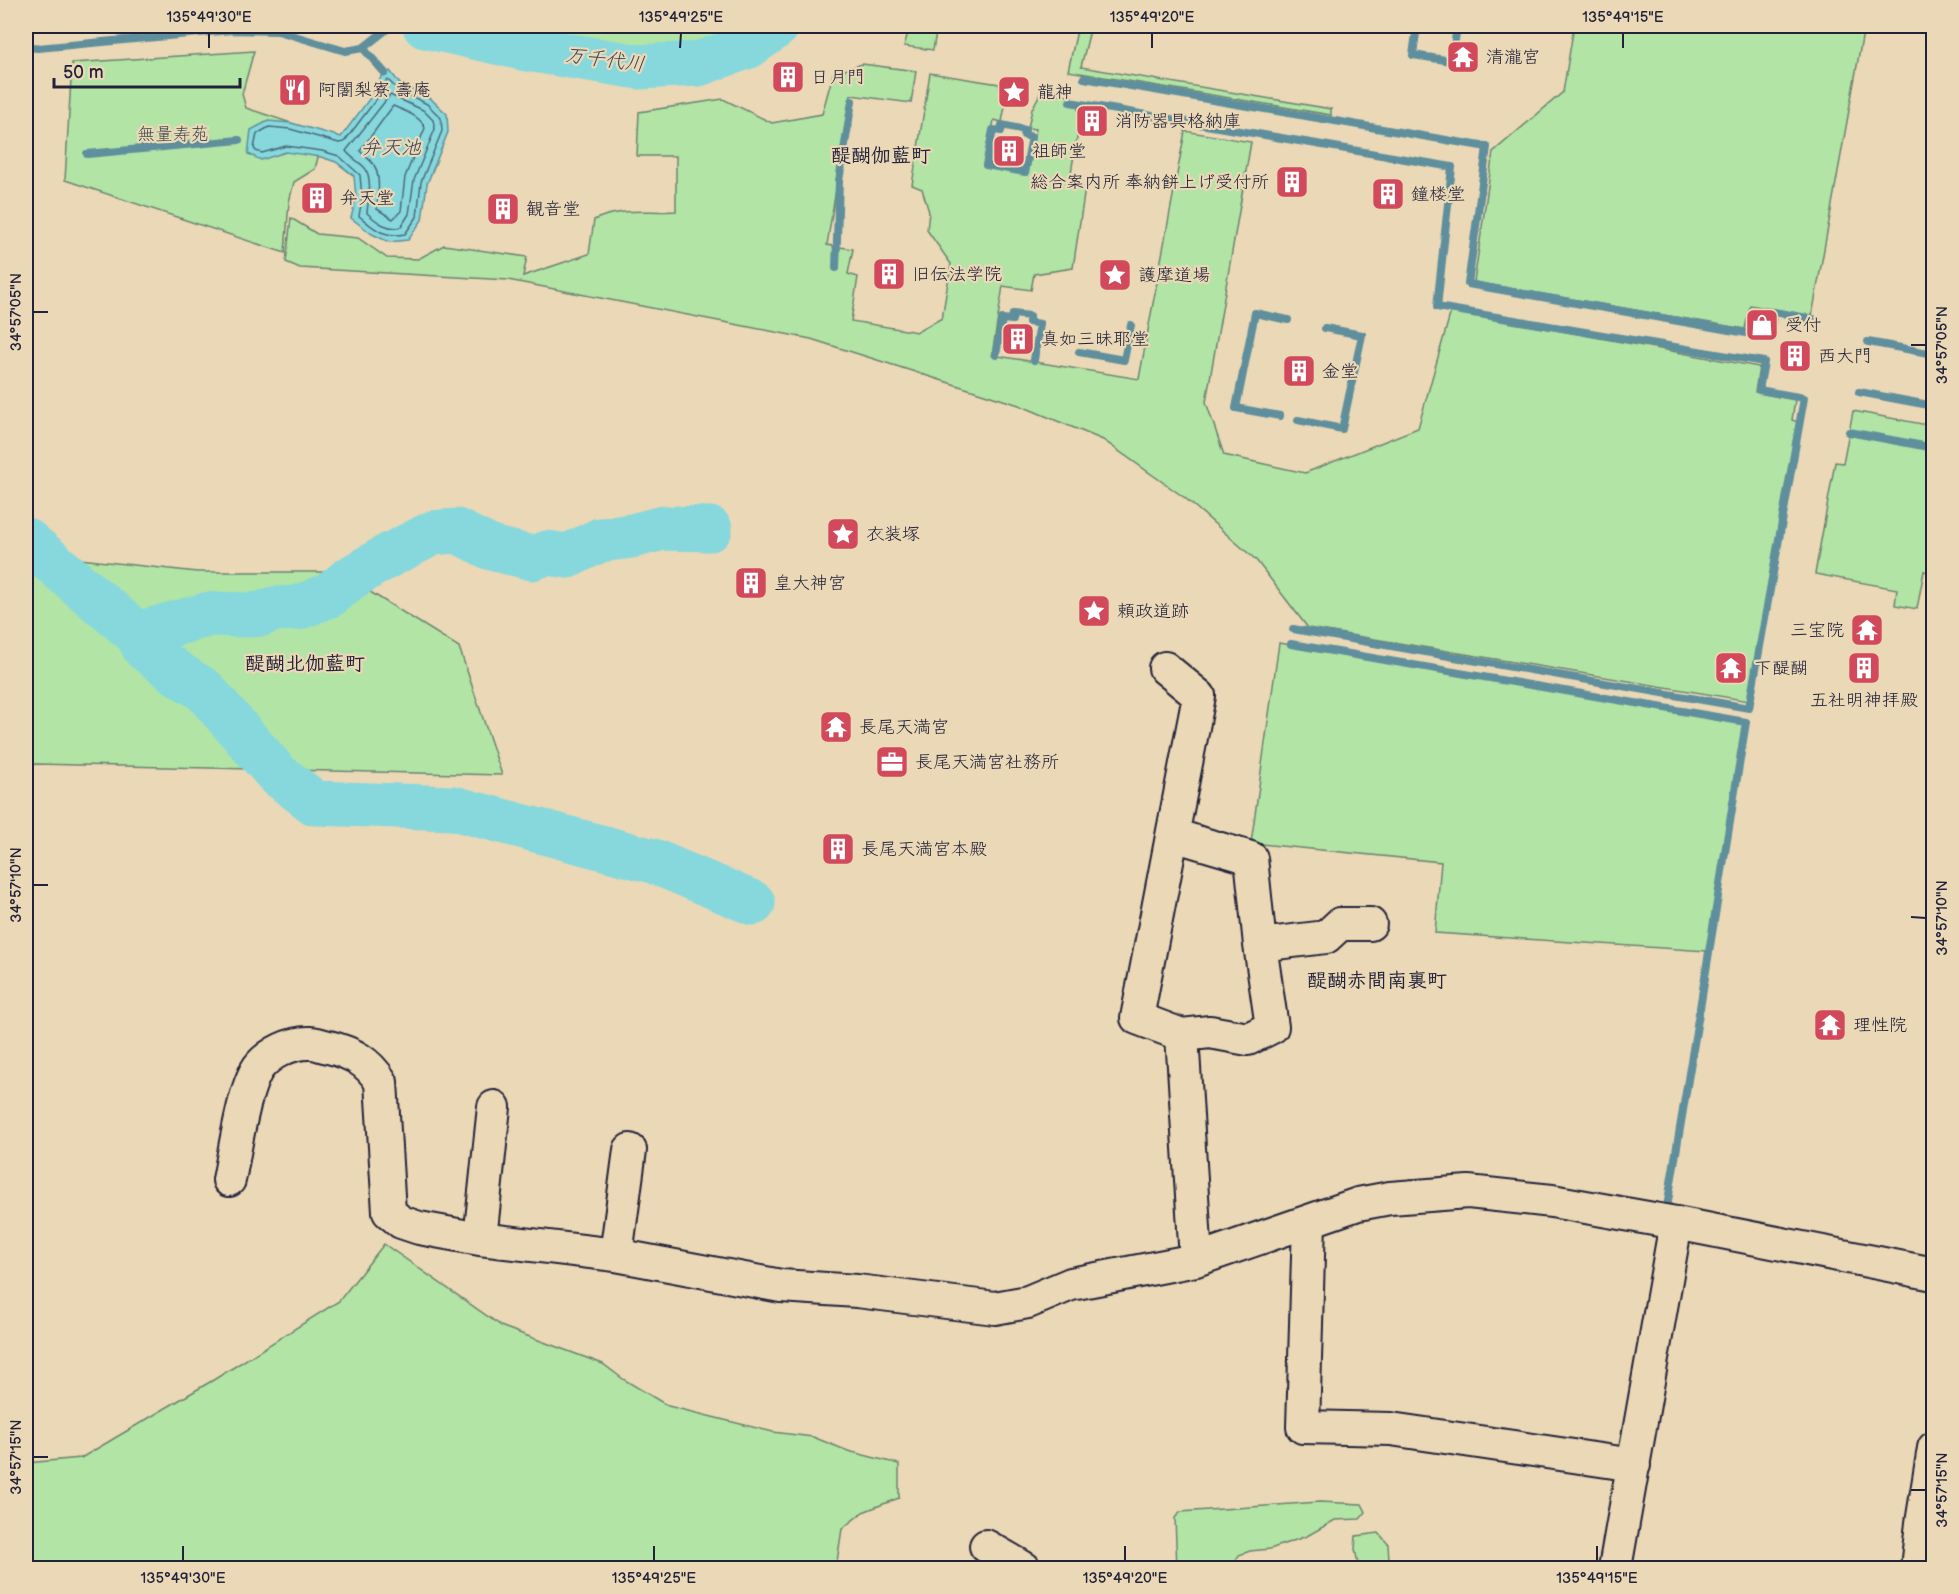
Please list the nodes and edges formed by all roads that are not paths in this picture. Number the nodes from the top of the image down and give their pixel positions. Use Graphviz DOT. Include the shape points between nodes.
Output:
graph roads {
  1 [pos="1165,668"];
  2 [pos="1173,835"];
  3 [pos="1370,924"];
  4 [pos="1260,945"];
  5 [pos="1182,1035"];
  6 [pos="494,1107"];
  7 [pos="630,1150"];
  8 [pos="229,1180"];
  9 [pos="1309,1222"];
  10 [pos="1676,1223"];
  11 [pos="480,1239"];
  12 [pos="616,1255"];
  13 [pos="1196,1260"];
  14 [pos="1934,1274"];
  15 [pos="1934,1448"];
  16 [pos="1634,1465"];
  17 [pos="986,1546"];
  18 [pos="1024,1569"];
  19 [pos="1615,1569"];
  20 [pos="1917,1569"];
  1 -- 2 [label="street" via="1199,696"];
  2 -- 4 [label="street" via="1251,858"];
  2 -- 5 [label="street" via="1137,1018"];
  3 -- 4 [label="street" via="1340,924 1326,937"];
  4 -- 5 [label="street" via="1272,1027 1248,1039 1210,1032"];
  5 -- 13 [label="street"];
  6 -- 11 [label="street"];
  7 -- 12 [label="street"];
  8 -- 11 [label="street" via="247,1093 258,1069 272,1054 289,1047 310,1043 340,1050 358,1058 381,1082 389,1212 401,1222 419,1228"];
  9 -- 10 [label="street" via="1358,1204 1468,1192 1552,1201"];
  9 -- 13 [label="street"];
  9 -- 16 [label="street" via="1303,1427 1391,1429"];
  10 -- 14 [label="street"];
  10 -- 16 [label="street"];
  11 -- 12 [label="street"];
  12 -- 13 [label="street" via="781,1286 995,1308 1028,1302 1071,1284"];
  15 -- 20 [label="street"];
  16 -- 19 [label="street"];
  17 -- 18 [label="street"];
}
